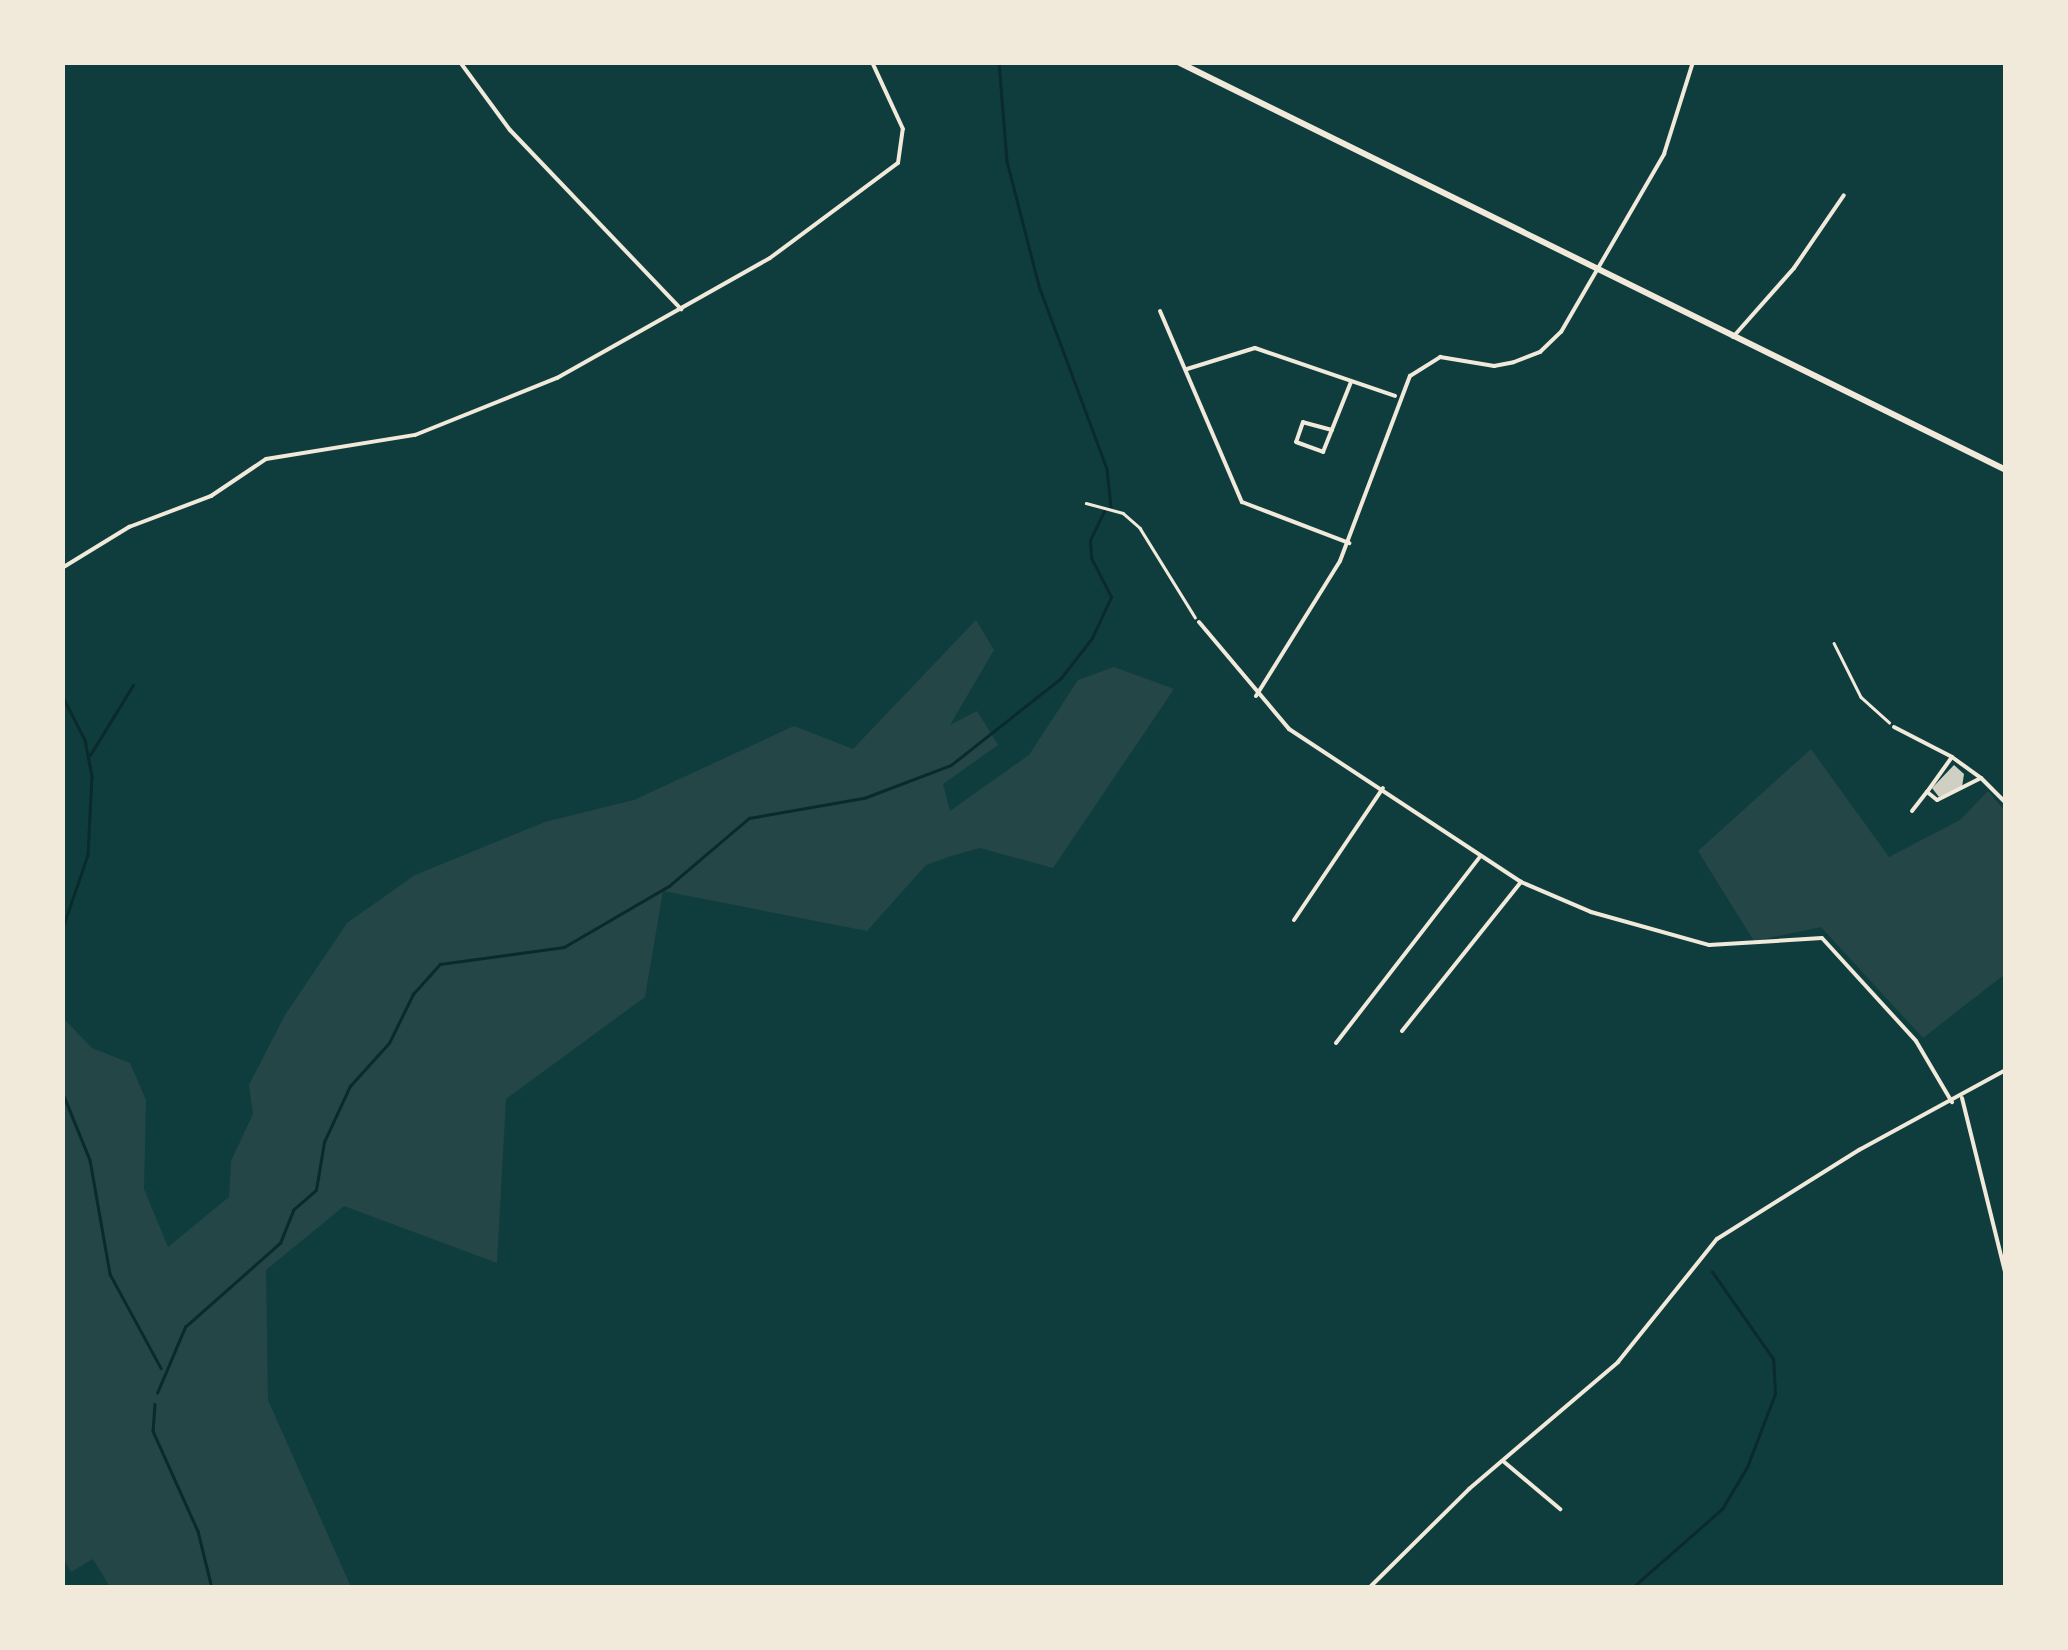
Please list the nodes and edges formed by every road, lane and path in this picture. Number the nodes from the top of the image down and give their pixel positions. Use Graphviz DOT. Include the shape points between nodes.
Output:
graph roads {
  1 [pos="460,62"];
  2 [pos="872,62"];
  3 [pos="1178,62"];
  4 [pos="1692,62"];
  5 [pos="1844,196"];
  6 [pos="1599,271"];
  7 [pos="681,309"];
  8 [pos="1160,310"];
  9 [pos="1732,336"];
  10 [pos="1187,369"];
  11 [pos="1351,382"];
  12 [pos="1397,397"];
  13 [pos="1332,430"];
  14 [pos="2006,470"];
  15 [pos="1086,503"];
  16 [pos="1348,543"];
  17 [pos="62,568"];
  18 [pos="1198,622"];
  19 [pos="1834,643"];
  20 [pos="1256,696"];
  21 [pos="1894,726"];
  22 [pos="1952,757"];
  23 [pos="1981,778"];
  24 [pos="1383,788"];
  25 [pos="1927,792"];
  26 [pos="2006,803"];
  27 [pos="1912,812"];
  28 [pos="1480,858"];
  29 [pos="1521,882"];
  30 [pos="1294,920"];
  31 [pos="1402,1031"];
  32 [pos="1336,1043"];
  33 [pos="2006,1070"];
  34 [pos="1962,1098"];
  35 [pos="1952,1102"];
  36 [pos="2006,1276"];
  37 [pos="1502,1461"];
  38 [pos="1560,1509"];
  39 [pos="1392,1556"];
  40 [pos="1388,1568"];
  41 [pos="1369,1588"];
  1 -- 7 [label="street" via="510,130"];
  2 -- 7 [label="street" via="903,129 898,163 838,214"];
  3 -- 6 [label="main road"];
  4 -- 6 [label="street" via="1678,124"];
  5 -- 9 [label="street" via="1794,268"];
  6 -- 9 [label="main road"];
  6 -- 12 [label="street" via="1540,352 1494,366 1440,357 1422,363"];
  7 -- 17 [label="street" via="557,378 431,429 266,460 211,496 129,526"];
  8 -- 10 [label="street"];
  9 -- 14 [label="main road"];
  10 -- 11 [label="street" via="1255,348"];
  10 -- 16 [label="street" via="1242,502"];
  11 -- 12 [label="street"];
  11 -- 13 [label="street"];
  12 -- 16 [label="street"];
  13 -- 13 [label="street" via="1324,452 1296,442 1303,422"];
  15 -- 18 [label="path" via="1122,514 1140,528"];
  16 -- 20 [label="street"];
  18 -- 20 [label="street"];
  19 -- 21 [label="path" via="1861,697"];
  20 -- 24 [label="street" via="1290,729"];
  21 -- 22 [label="street"];
  22 -- 23 [label="street"];
  22 -- 25 [label="street"];
  23 -- 25 [label="street" via="1936,800"];
  23 -- 26 [label="street"];
  24 -- 28 [label="street"];
  24 -- 30 [label="street"];
  25 -- 27 [label="street"];
  28 -- 29 [label="street"];
  28 -- 32 [label="street"];
  29 -- 31 [label="street"];
  29 -- 35 [label="street" via="1591,912 1708,945 1822,938 1916,1041"];
  33 -- 34 [label="street"];
  34 -- 35 [label="street"];
  34 -- 36 [label="street"];
  35 -- 37 [label="street" via="1858,1150 1717,1239 1618,1362"];
  37 -- 38 [label="street"];
  37 -- 40 [label="street"];
  39 -- 40 [label="street"];
  40 -- 41 [label="street"];
}
